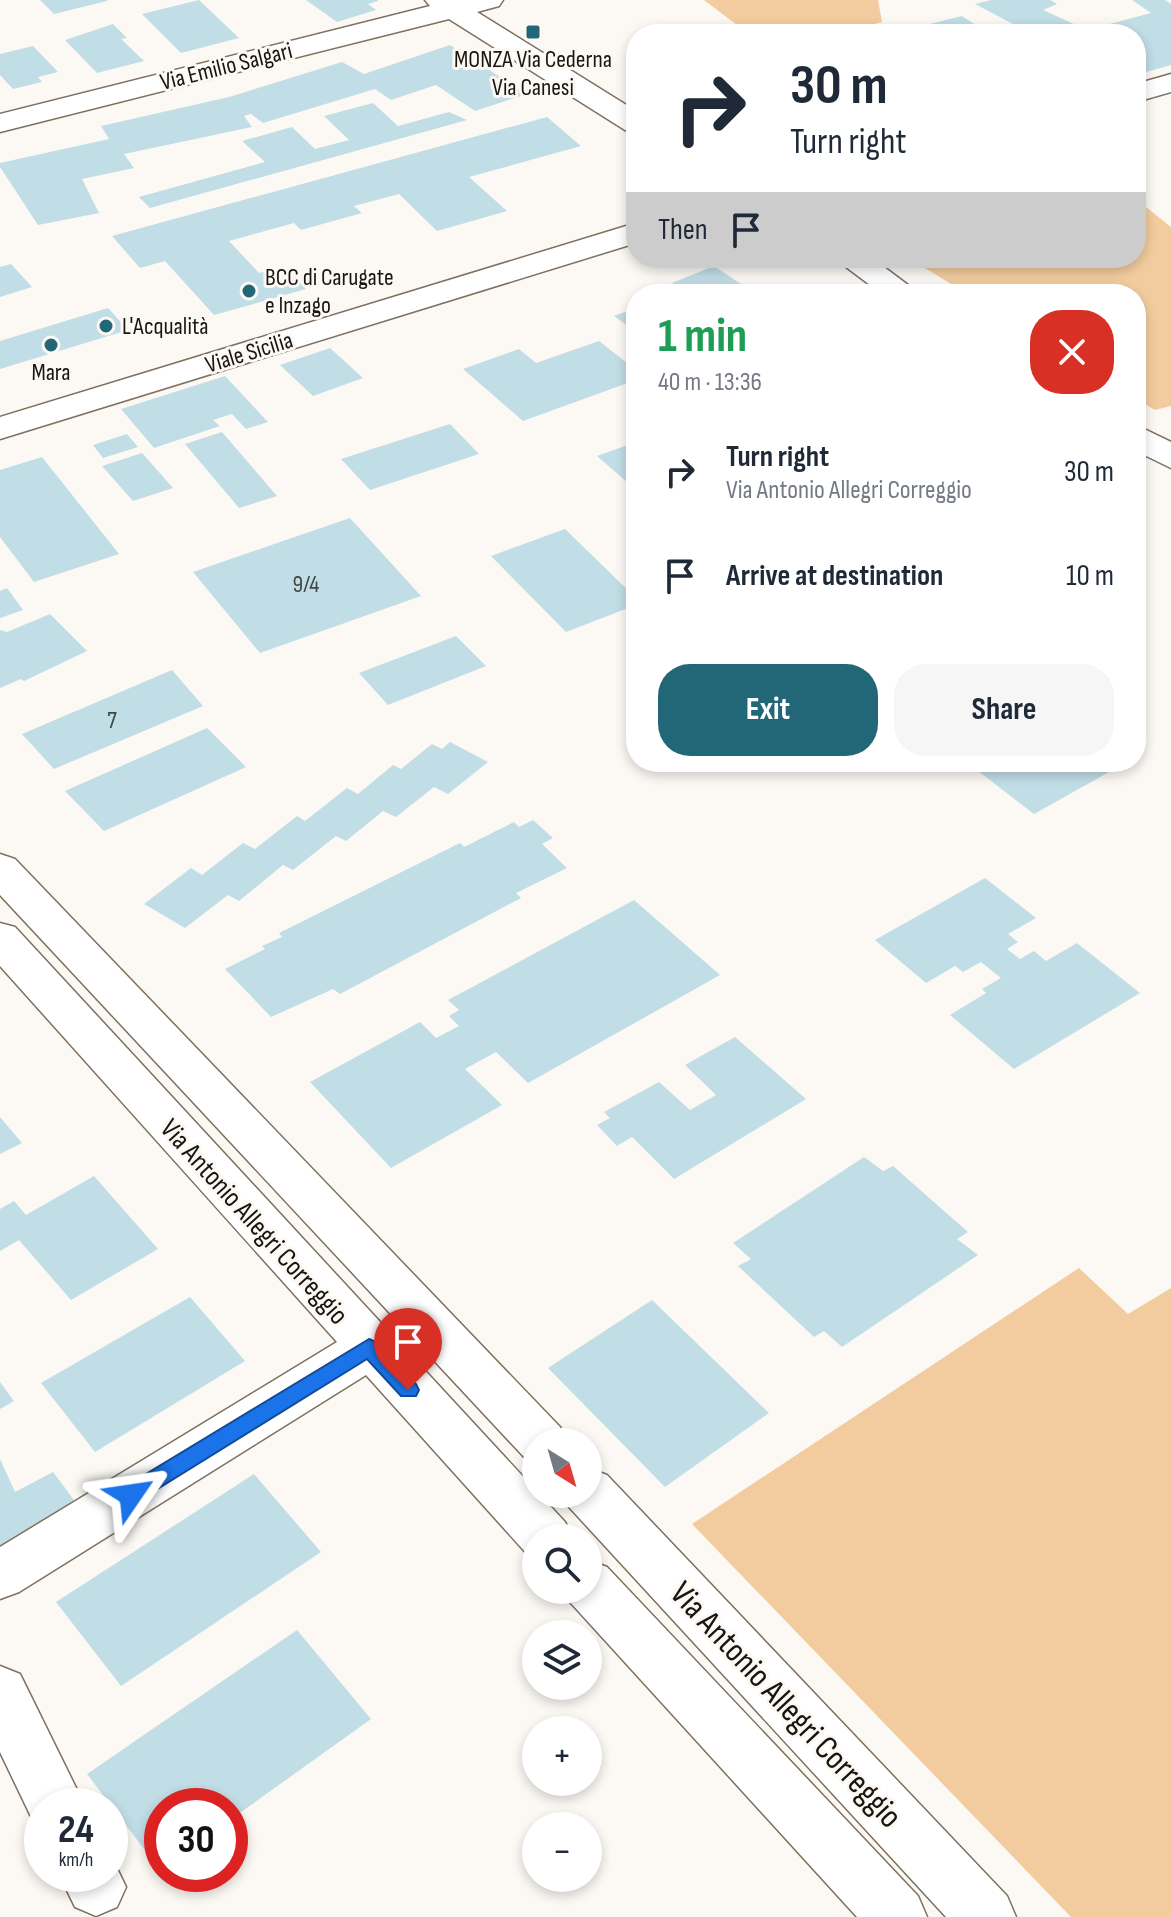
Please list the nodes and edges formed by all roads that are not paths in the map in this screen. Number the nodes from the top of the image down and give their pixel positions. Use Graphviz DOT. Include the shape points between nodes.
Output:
graph roads {
  1 [pos="489,0"];
  2 [pos="446,4"];
  3 [pos="1171,83"];
  4 [pos="1146,90"];
  5 [pos="626,118"];
  6 [pos="0,123"];
  7 [pos="626,236"];
  8 [pos="865,268"];
  9 [pos="889,284"];
  10 [pos="0,428"];
  11 [pos="1146,442"];
  12 [pos="1171,457"];
  13 [pos="0,869"];
  14 [pos="0,938"];
  15 [pos="369,1348"];
  16 [pos="529,1428"];
  17 [pos="602,1506"];
  18 [pos="533,1524"];
  19 [pos="0,1575"];
  20 [pos="602,1599"];
  21 [pos="0,1692"];
  22 [pos="47,1788"];
  23 [pos="897,1917"];
  24 [pos="986,1917"];
  1 -- 2 [label="street, Via Emilio Salgari"];
  2 -- 5 [label="street"];
  2 -- 6 [label="street, Via Emilio Salgari"];
  3 -- 4 [label="street"];
  7 -- 10 [label="street, Viale Sicilia"];
  8 -- 9 [label="street"];
  11 -- 12 [label="street"];
  13 -- 16 [label="street, Via Antonio Allegri Correggio"];
  14 -- 15 [label="street, Via Antonio Allegri Correggio"];
  15 -- 18 [label="street, Via Antonio Allegri Correggio"];
  15 -- 19 [label="street"];
  17 -- 24 [label="street, Via Antonio Allegri Correggio"];
  20 -- 23 [label="street"];
  21 -- 22 [label="street"];
}
